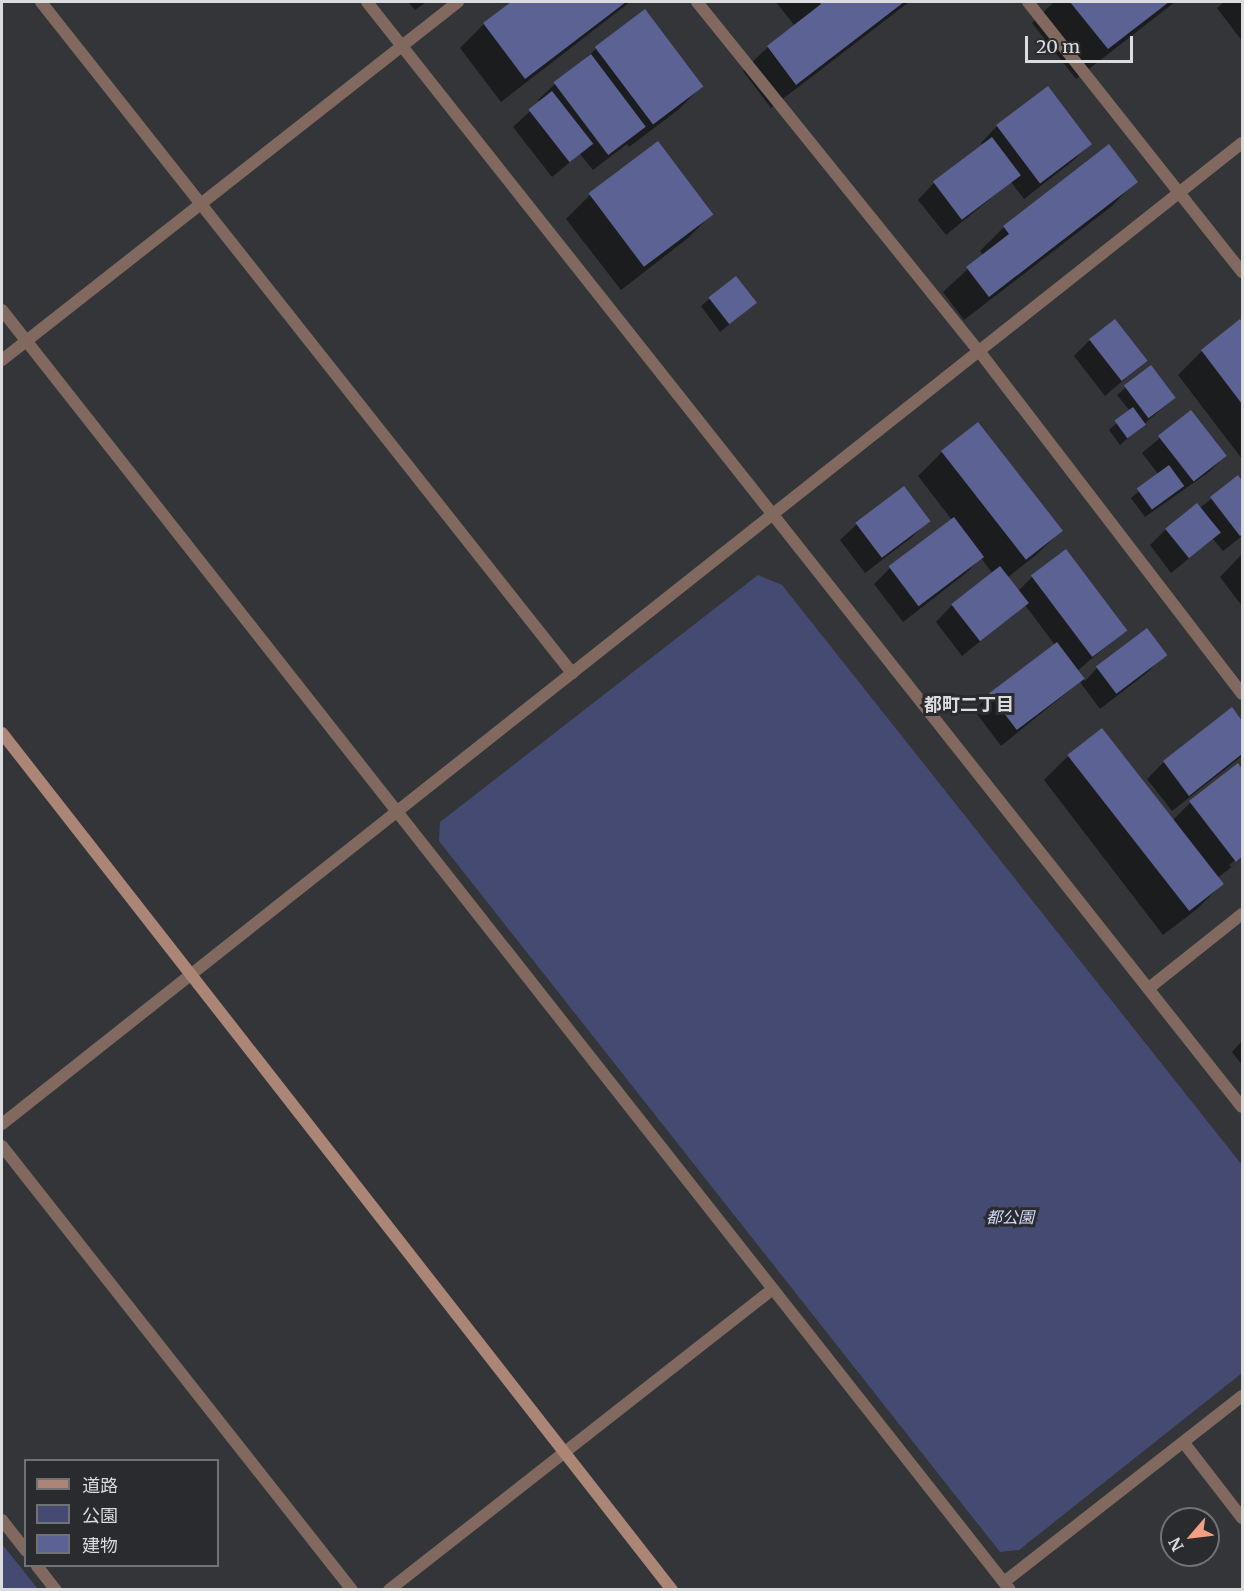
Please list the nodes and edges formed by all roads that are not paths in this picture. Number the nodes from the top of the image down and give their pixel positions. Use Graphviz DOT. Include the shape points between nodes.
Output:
graph roads {
  1 [pos="41,2"];
  2 [pos="367,2"];
  3 [pos="458,2"];
  4 [pos="697,2"];
  5 [pos="1028,2"];
  6 [pos="402,46"];
  7 [pos="1242,143"];
  8 [pos="1180,192"];
  9 [pos="201,204"];
  10 [pos="1242,272"];
  11 [pos="2,310"];
  12 [pos="26,341"];
  13 [pos="980,351"];
  14 [pos="2,360"];
  15 [pos="772,515"];
  16 [pos="572,673"];
  17 [pos="1242,694"];
  18 [pos="2,733"];
  19 [pos="396,812"];
  20 [pos="1242,914"];
  21 [pos="192,974"];
  22 [pos="1149,988"];
  23 [pos="1242,1107"];
  24 [pos="2,1124"];
  25 [pos="2,1146"];
  26 [pos="772,1289"];
  27 [pos="1242,1396"];
  28 [pos="1184,1443"];
  29 [pos="564,1453"];
  30 [pos="1242,1518"];
  31 [pos="2,1520"];
  32 [pos="24,1548"];
  33 [pos="38,1567"];
  34 [pos="1007,1586"];
  35 [pos="56,1590"];
  36 [pos="352,1590"];
  37 [pos="389,1590"];
  38 [pos="672,1590"];
  1 -- 9 [label="street"];
  2 -- 6 [label="street"];
  3 -- 6 [label="street"];
  4 -- 13 [label="street"];
  5 -- 8 [label="street"];
  6 -- 9 [label="street"];
  6 -- 15 [label="street"];
  7 -- 8 [label="street"];
  8 -- 10 [label="street"];
  8 -- 13 [label="street"];
  9 -- 12 [label="street"];
  9 -- 16 [label="street"];
  11 -- 12 [label="street"];
  12 -- 14 [label="street"];
  12 -- 19 [label="street"];
  13 -- 15 [label="street"];
  13 -- 17 [label="street"];
  15 -- 16 [label="street"];
  15 -- 22 [label="street"];
  16 -- 19 [label="street"];
  18 -- 21 [label="street"];
  19 -- 21 [label="street"];
  19 -- 26 [label="street"];
  20 -- 22 [label="street"];
  21 -- 24 [label="street"];
  21 -- 29 [label="street"];
  22 -- 23 [label="street"];
  25 -- 36 [label="street"];
  26 -- 29 [label="street"];
  26 -- 34 [label="street"];
  27 -- 28 [label="street"];
  28 -- 30 [label="street"];
  28 -- 34 [label="street"];
  29 -- 37 [label="street"];
  29 -- 38 [label="street"];
  31 -- 32 [label="street"];
  33 -- 35 [label="street"];
}
